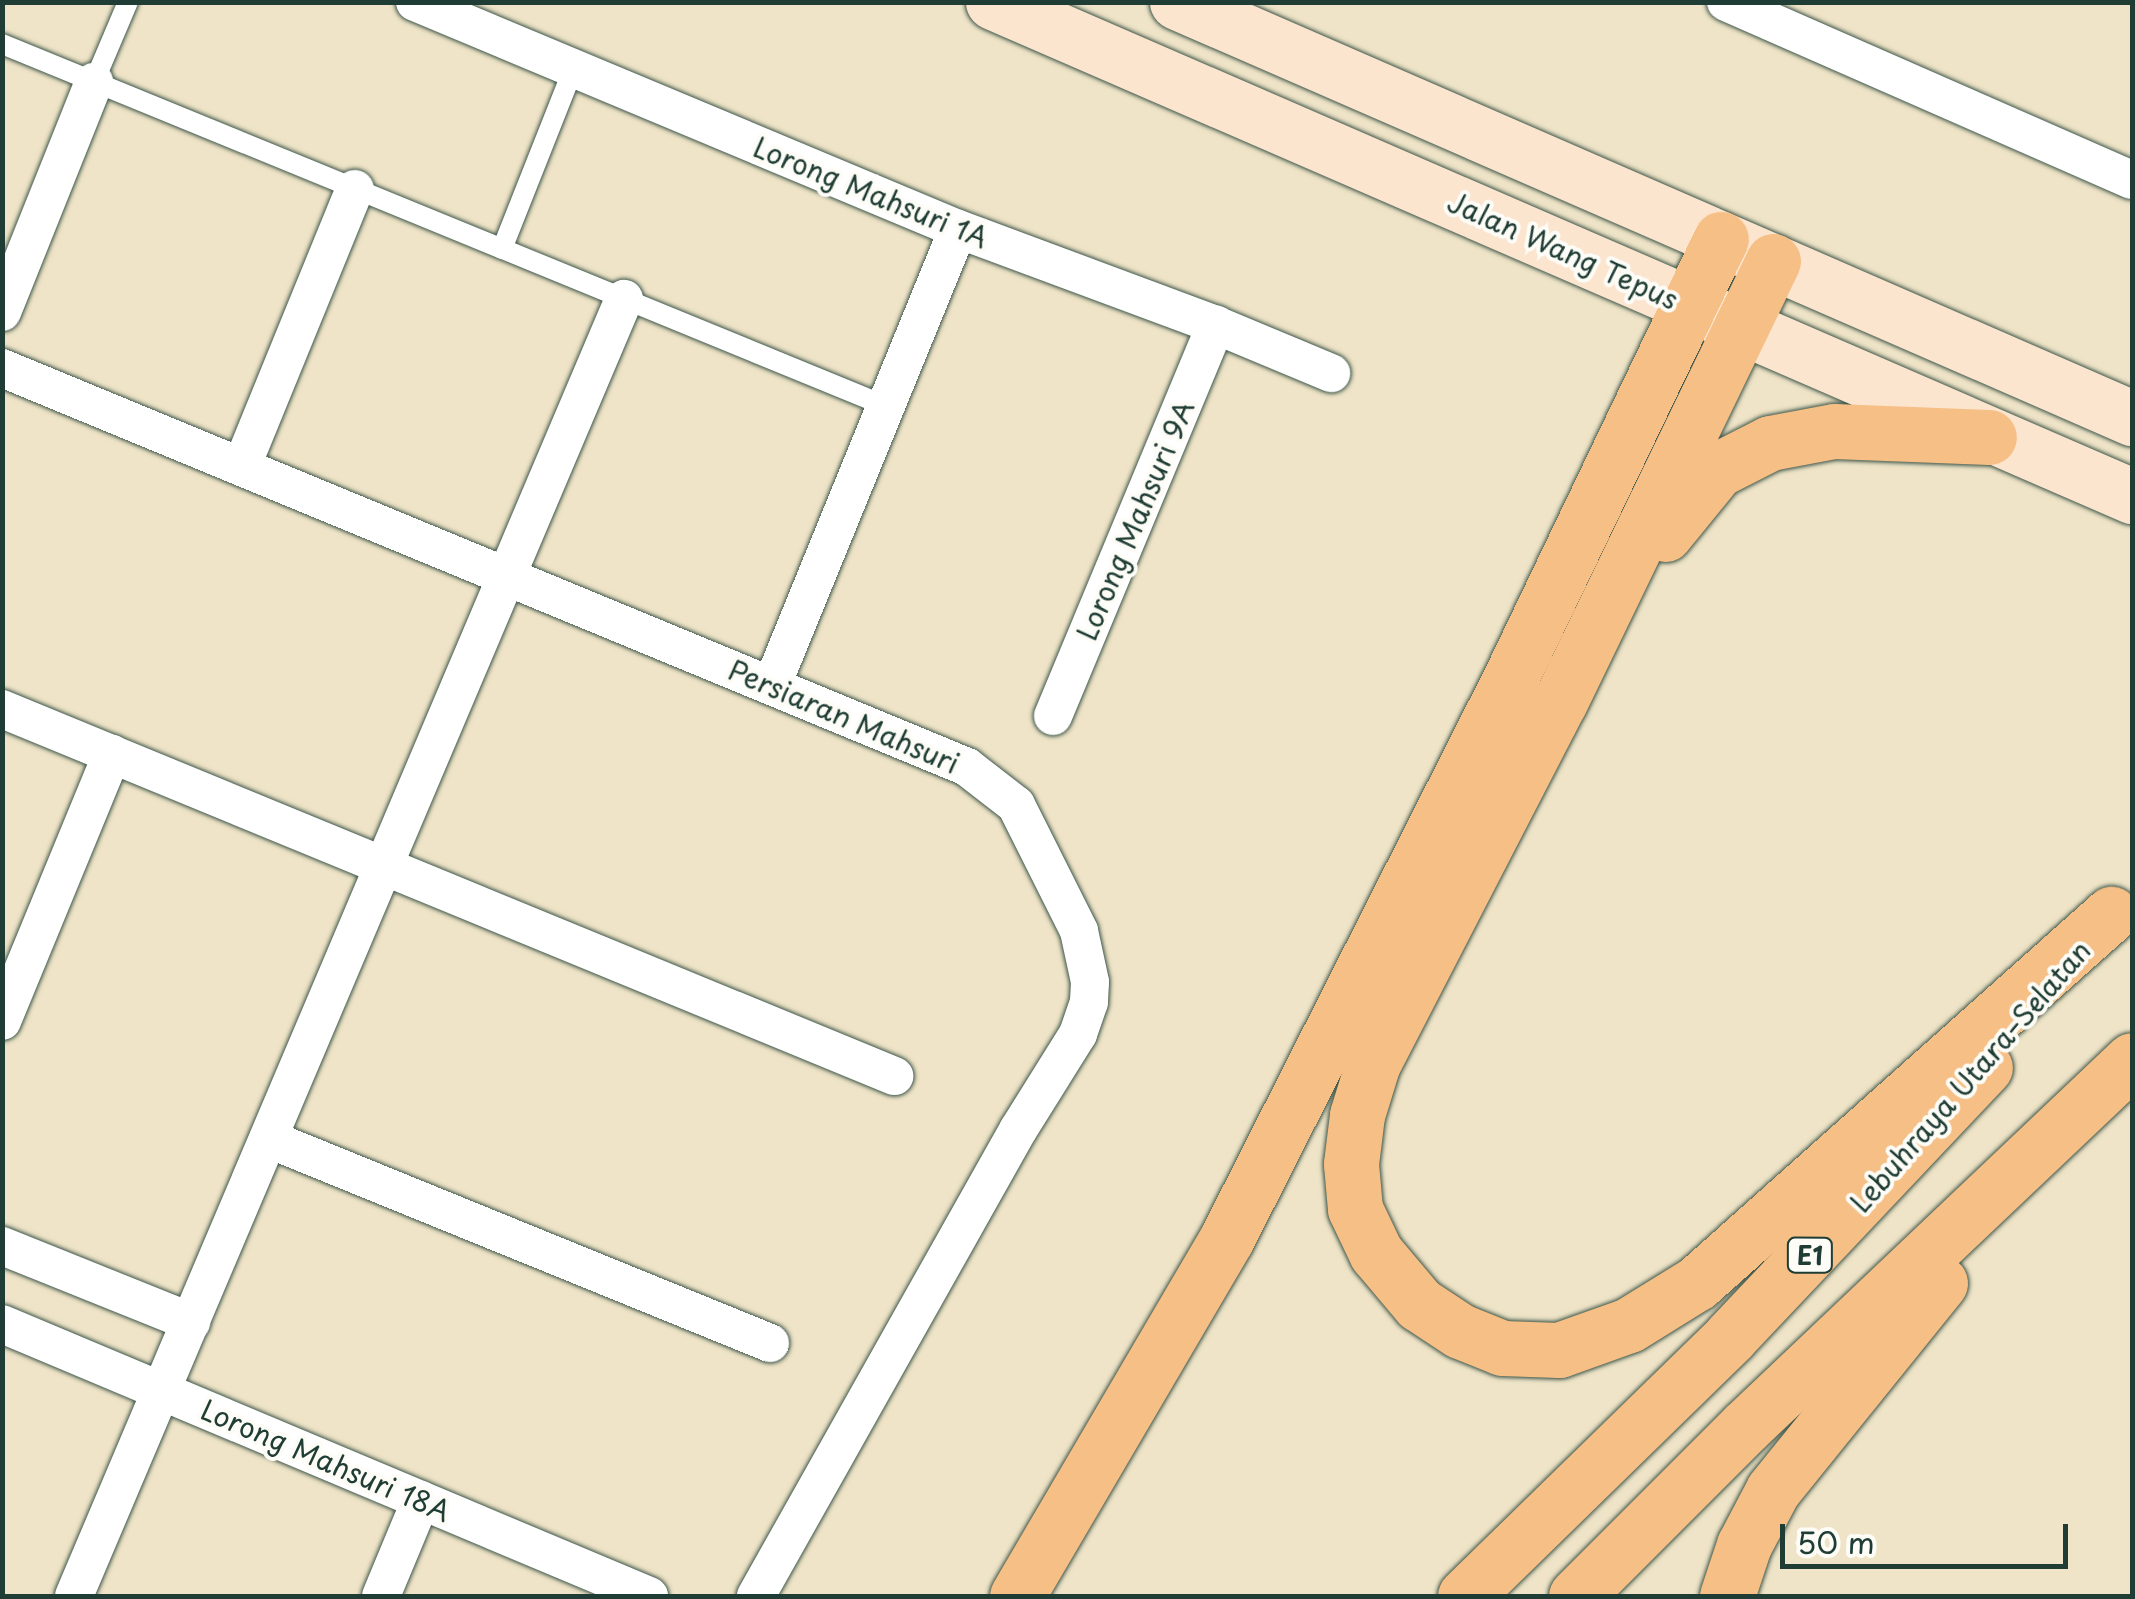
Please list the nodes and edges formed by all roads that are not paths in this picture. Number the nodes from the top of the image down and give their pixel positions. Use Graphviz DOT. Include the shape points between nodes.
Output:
graph roads {
  1 [pos="128,2"];
  2 [pos="415,2"];
  3 [pos="993,2"];
  4 [pos="1177,2"];
  5 [pos="1726,2"];
  6 [pos="2,44"];
  7 [pos="574,67"];
  8 [pos="94,82"];
  9 [pos="2132,180"];
  10 [pos="356,189"];
  11 [pos="958,230"];
  12 [pos="1721,239"];
  13 [pos="502,248"];
  14 [pos="1774,260"];
  15 [pos="624,299"];
  16 [pos="1692,306"];
  17 [pos="2,312"];
  18 [pos="1216,325"];
  19 [pos="1740,330"];
  20 [pos="2,368"];
  21 [pos="1330,372"];
  22 [pos="886,406"];
  23 [pos="2132,418"];
  24 [pos="1988,437"];
  25 [pos="243,463"];
  26 [pos="2132,496"];
  27 [pos="508,575"];
  28 [pos="772,685"];
  29 [pos="1559,702"];
  30 [pos="2,709"];
  31 [pos="1053,716"];
  32 [pos="112,754"];
  33 [pos="384,866"];
  34 [pos="2122,904"];
  35 [pos="2,1021"];
  36 [pos="2132,1060"];
  37 [pos="894,1076"];
  38 [pos="2084,1106"];
  39 [pos="269,1138"];
  40 [pos="2,1246"];
  41 [pos="191,1322"];
  42 [pos="2,1324"];
  43 [pos="770,1343"];
  44 [pos="162,1391"];
  45 [pos="421,1500"];
  46 [pos="74,1596"];
  47 [pos="380,1596"];
  48 [pos="649,1596"];
  49 [pos="756,1596"];
  50 [pos="1016,1596"];
  51 [pos="1465,1596"];
  52 [pos="1576,1596"];
  53 [pos="1726,1596"];
  1 -- 8 [label="lane"];
  2 -- 7 [label="street, Lorong Mahsuri 1A"];
  3 -- 16 [label="main road, Jalan Wang Tepus"];
  4 -- 12 [label="main road"];
  5 -- 9 [label="street"];
  6 -- 8 [label="lane"];
  7 -- 11 [label="street, Lorong Mahsuri 1A"];
  7 -- 13 [label="lane"];
  8 -- 10 [label="lane"];
  8 -- 17 [label="street"];
  10 -- 13 [label="lane"];
  10 -- 25 [label="street"];
  11 -- 18 [label="street, Lorong Mahsuri 1A"];
  11 -- 22 [label="street"];
  12 -- 14 [label="main road"];
  12 -- 16 [label="highway"];
  13 -- 15 [label="lane"];
  14 -- 19 [label="highway"];
  14 -- 23 [label="main road"];
  15 -- 22 [label="lane"];
  15 -- 27 [label="street"];
  16 -- 19 [label="main road, Jalan Wang Tepus"];
  16 -- 50 [label="highway" via="1226,1238"];
  18 -- 21 [label="street, Lorong Mahsuri 1A"];
  18 -- 31 [label="street, Lorong Mahsuri 9A"];
  19 -- 24 [label="main road, Jalan Wang Tepus"];
  19 -- 29 [label="highway"];
  20 -- 25 [label="street, Persiaran Mahsuri"];
  22 -- 28 [label="street"];
  24 -- 26 [label="main road, Jalan Wang Tepus"];
  24 -- 29 [label="highway" via="1834,432 1770,444 1717,470 1672,524"];
  25 -- 27 [label="street, Persiaran Mahsuri"];
  27 -- 28 [label="street, Persiaran Mahsuri"];
  27 -- 33 [label="street"];
  28 -- 49 [label="street, Persiaran Mahsuri" via="968,767 1000,790 1038,843 1079,931 1090,982 1078,1034"];
  29 -- 34 [label="highway" via="1373,1063 1357,1115 1352,1164 1355,1209 1376,1253 1419,1304 1502,1348 1560,1350 1630,1325 1697,1283"];
  30 -- 32 [label="street"];
  32 -- 33 [label="street"];
  32 -- 35 [label="street"];
  33 -- 37 [label="street"];
  33 -- 39 [label="street"];
  34 -- 51 [label="highway, Lebuhraya Utara–Selatan / E1" via="1903,1158"];
  36 -- 38 [label="highway"];
  38 -- 52 [label="highway"];
  38 -- 53 [label="highway" via="1772,1490"];
  39 -- 41 [label="street"];
  39 -- 43 [label="street"];
  40 -- 41 [label="street"];
  41 -- 44 [label="street"];
  42 -- 44 [label="street, Lorong Mahsuri 18A"];
  44 -- 45 [label="street, Lorong Mahsuri 18A"];
  44 -- 46 [label="street"];
  45 -- 47 [label="street"];
  45 -- 48 [label="street, Lorong Mahsuri 18A"];
}
